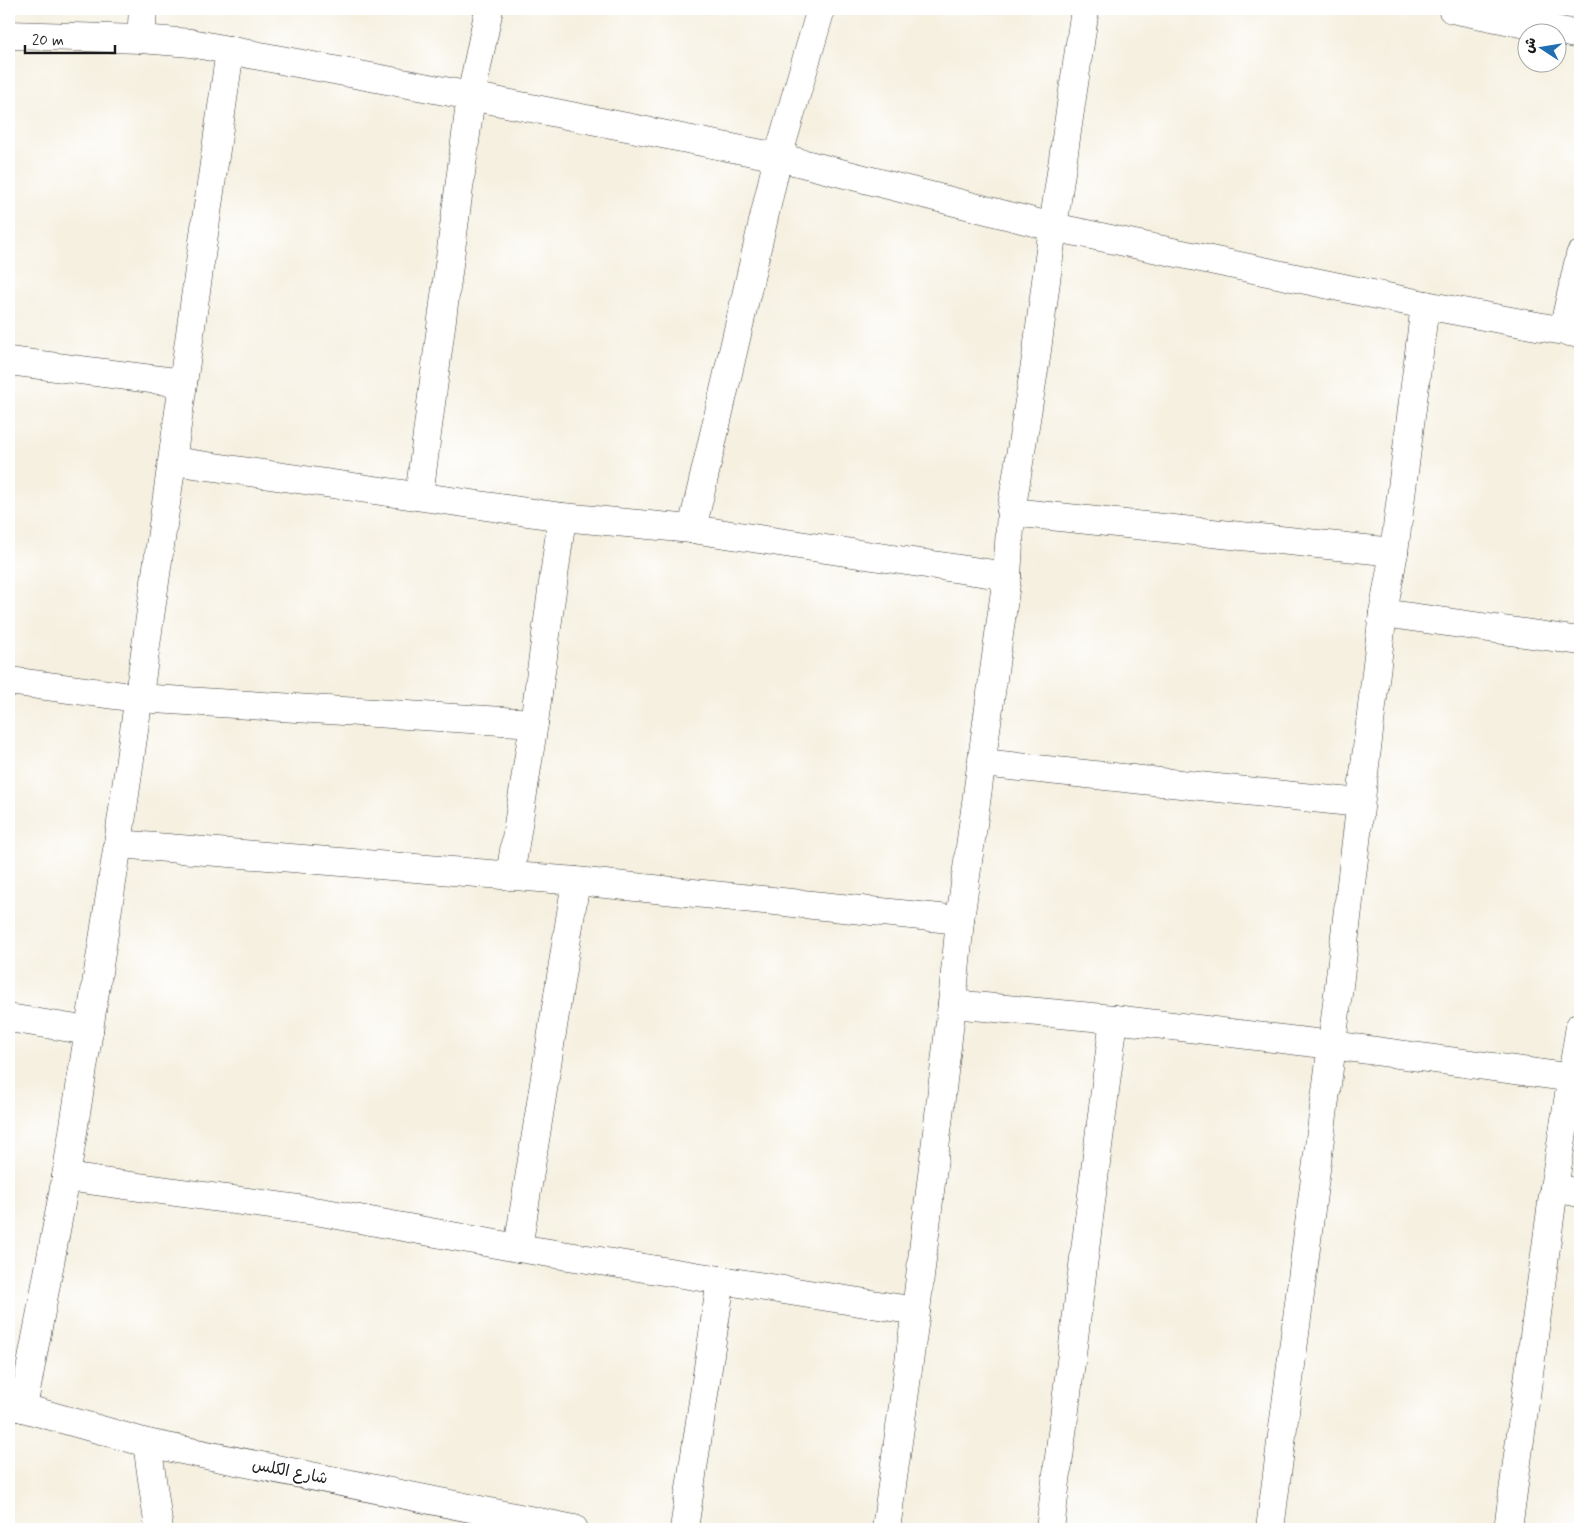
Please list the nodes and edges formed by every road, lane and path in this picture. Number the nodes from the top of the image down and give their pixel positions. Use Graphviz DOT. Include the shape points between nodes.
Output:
graph roads {
  1 [pos="143,9"];
  2 [pos="489,9"];
  3 [pos="821,9"];
  4 [pos="1085,9"];
  5 [pos="1452,9"];
  6 [pos="9,35"];
  7 [pos="1580,35"];
  8 [pos="142,39"];
  9 [pos="230,50"];
  10 [pos="471,96"];
  11 [pos="778,157"];
  12 [pos="1052,227"];
  13 [pos="1580,255"];
  14 [pos="1425,305"];
  15 [pos="1571,332"];
  16 [pos="9,361"];
  17 [pos="182,383"];
  18 [pos="173,461"];
  19 [pos="419,496"];
  20 [pos="1011,512"];
  21 [pos="562,517"];
  22 [pos="692,529"];
  23 [pos="1394,552"];
  24 [pos="1007,576"];
  25 [pos="1383,613"];
  26 [pos="1580,641"];
  27 [pos="9,681"];
  28 [pos="138,698"];
  29 [pos="534,723"];
  30 [pos="982,763"];
  31 [pos="1360,803"];
  32 [pos="118,844"];
  33 [pos="510,876"];
  34 [pos="576,881"];
  35 [pos="960,920"];
  36 [pos="952,1004"];
  37 [pos="9,1018"];
  38 [pos="1114,1019"];
  39 [pos="1580,1026"];
  40 [pos="89,1031"];
  41 [pos="1332,1045"];
  42 [pos="1576,1079"];
  43 [pos="66,1177"];
  44 [pos="1554,1188"];
  45 [pos="1580,1194"];
  46 [pos="518,1248"];
  47 [pos="721,1280"];
  48 [pos="916,1311"];
  49 [pos="16,1406"];
  50 [pos="148,1443"];
  51 [pos="159,1529"];
  52 [pos="574,1529"];
  53 [pos="684,1529"];
  54 [pos="886,1529"];
  55 [pos="1050,1529"];
  56 [pos="1270,1529"];
  57 [pos="1508,1529"];
  1 -- 8 [label="street"];
  2 -- 10 [label="street"];
  3 -- 11 [label="street"];
  4 -- 12 [label="street"];
  5 -- 7 [label="street"];
  6 -- 8 [label="street"];
  8 -- 9 [label="street"];
  9 -- 10 [label="street"];
  9 -- 17 [label="street"];
  10 -- 11 [label="street"];
  10 -- 19 [label="street"];
  11 -- 12 [label="street"];
  11 -- 22 [label="street"];
  12 -- 14 [label="street"];
  12 -- 20 [label="street" via="1036,358"];
  13 -- 15 [label="street"];
  14 -- 15 [label="street"];
  14 -- 23 [label="street"];
  16 -- 17 [label="street"];
  17 -- 18 [label="street"];
  18 -- 19 [label="street"];
  18 -- 28 [label="street"];
  19 -- 21 [label="street"];
  20 -- 23 [label="street"];
  20 -- 24 [label="street"];
  21 -- 22 [label="street"];
  21 -- 29 [label="street"];
  22 -- 24 [label="street"];
  23 -- 25 [label="street"];
  24 -- 30 [label="street"];
  25 -- 26 [label="street"];
  25 -- 31 [label="street"];
  27 -- 28 [label="street"];
  28 -- 29 [label="street"];
  28 -- 32 [label="street"];
  29 -- 33 [label="street"];
  30 -- 31 [label="street"];
  30 -- 35 [label="street"];
  31 -- 41 [label="street"];
  32 -- 33 [label="street"];
  32 -- 40 [label="street"];
  33 -- 34 [label="street"];
  34 -- 35 [label="street"];
  34 -- 46 [label="street"];
  35 -- 36 [label="street"];
  36 -- 38 [label="street"];
  36 -- 48 [label="street"];
  37 -- 40 [label="street"];
  38 -- 41 [label="street"];
  38 -- 55 [label="street"];
  39 -- 42 [label="street"];
  40 -- 43 [label="street"];
  41 -- 42 [label="street"];
  41 -- 56 [label="street"];
  42 -- 44 [label="street"];
  43 -- 46 [label="street" via="321,1212"];
  43 -- 49 [label="street"];
  44 -- 45 [label="street"];
  44 -- 57 [label="street"];
  46 -- 47 [label="street"];
  47 -- 48 [label="street"];
  47 -- 53 [label="street"];
  48 -- 54 [label="street"];
  49 -- 50 [label="street, شارع الكلس"];
  50 -- 51 [label="street"];
  50 -- 52 [label="street, شارع الكلس"];
}
